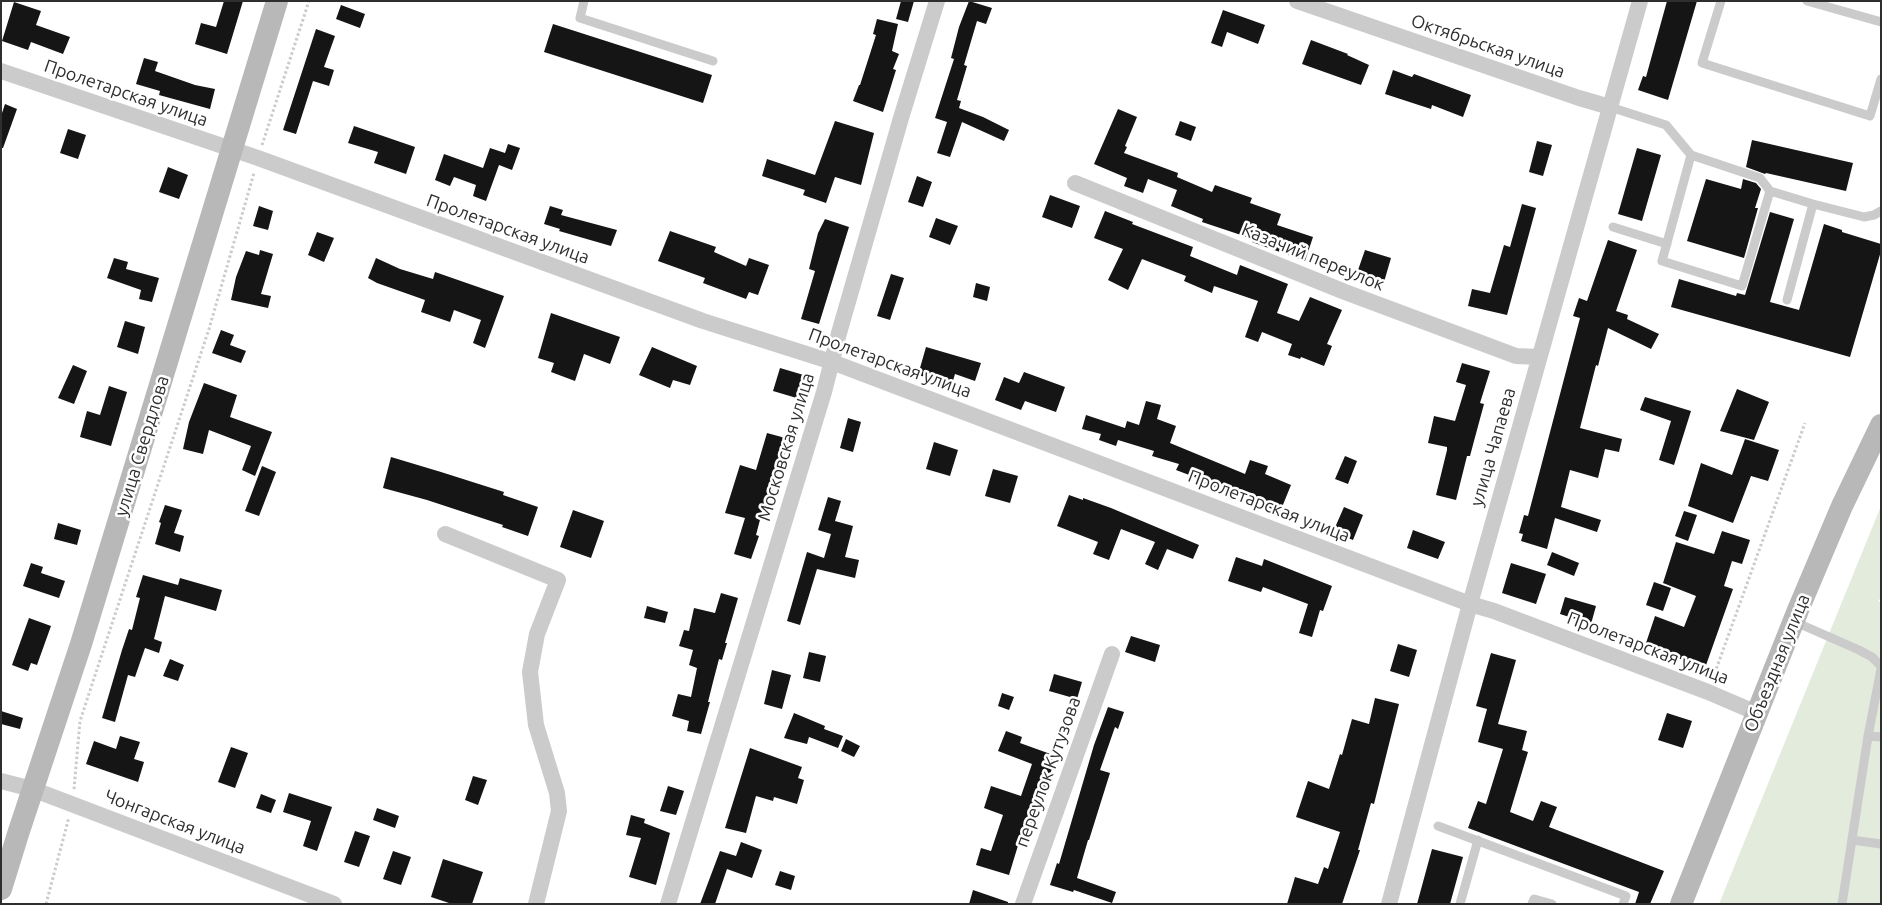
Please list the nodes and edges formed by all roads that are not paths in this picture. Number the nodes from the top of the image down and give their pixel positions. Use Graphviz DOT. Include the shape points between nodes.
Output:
graph roads {
  1 [pos="277,1"];
  2 [pos="584,1"];
  3 [pos="937,1"];
  4 [pos="1297,1"];
  5 [pos="1640,1"];
  6 [pos="1721,1"];
  7 [pos="1807,1"];
  8 [pos="1881,22"];
  9 [pos="713,61"];
  10 [pos="1,71"];
  11 [pos="1881,80"];
  12 [pos="1610,107"];
  13 [pos="232,150"];
  14 [pos="1691,155"];
  15 [pos="1075,183"];
  16 [pos="1770,191"];
  17 [pos="1814,204"];
  18 [pos="1881,211"];
  19 [pos="1613,227"];
  20 [pos="1667,244"];
  21 [pos="1786,300"];
  22 [pos="1539,358"];
  23 [pos="832,362"];
  24 [pos="1881,424"];
  25 [pos="445,534"];
  26 [pos="1470,604"];
  27 [pos="1793,621"];
  28 [pos="1112,654"];
  29 [pos="1881,668"];
  30 [pos="1877,704"];
  31 [pos="1757,713"];
  32 [pos="1868,736"];
  33 [pos="1881,737"];
  34 [pos="1,780"];
  35 [pos="32,789"];
  36 [pos="1438,826"];
  37 [pos="1478,840"];
  38 [pos="1852,840"];
  39 [pos="1881,844"];
  40 [pos="1,889"];
  41 [pos="334,904"];
  42 [pos="536,904"];
  43 [pos="668,904"];
  44 [pos="1022,904"];
  45 [pos="1388,904"];
  46 [pos="1460,904"];
  47 [pos="1532,904"];
  48 [pos="1552,904"];
  49 [pos="1623,904"];
  50 [pos="1680,904"];
  51 [pos="1842,904"];
  1 -- 13 [label="street, улица Свердлова"];
  2 -- 9 [label="lane" via="580,18"];
  3 -- 23 [label="street, Московская улица"];
  4 -- 12 [label="street, Октябрьская улица"];
  5 -- 12 [label="street, улица Чапаева"];
  6 -- 11 [label="lane" via="1702,63 1870,116"];
  7 -- 8 [label="lane"];
  10 -- 13 [label="street, Пролетарская улица"];
  12 -- 14 [label="lane" via="1666,125"];
  12 -- 22 [label="street, улица Чапаева"];
  13 -- 23 [label="street, Пролетарская улица" via="694,318"];
  13 -- 35 [label="street, улица Свердлова" via="87,625"];
  14 -- 16 [label="lane" via="1760,178"];
  14 -- 20 [label="lane"];
  15 -- 22 [label="street, Казачий переулок" via="1345,292 1516,356"];
  16 -- 17 [label="lane"];
  16 -- 20 [label="lane" via="1742,286 1662,261"];
  17 -- 18 [label="lane" via="1864,217"];
  17 -- 21 [label="lane"];
  19 -- 20 [label="lane"];
  22 -- 26 [label="street, улица Чапаева"];
  23 -- 26 [label="street, Пролетарская улица"];
  23 -- 43 [label="street, Московская улица"];
  24 -- 27 [label="street, Объездная улица"];
  25 -- 42 [label="street" via="558,580 537,634 530,672 536,725 557,793 559,811"];
  26 -- 31 [label="street, Пролетарская улица"];
  26 -- 45 [label="street, улица Чапаева"];
  27 -- 29 [label="lane" via="1859,650 1872,657"];
  27 -- 31 [label="street, Объездная улица"];
  28 -- 44 [label="street, переулок Кутузова"];
  29 -- 30 [label="lane"];
  30 -- 32 [label="lane"];
  31 -- 50 [label="street, Объездная улица"];
  32 -- 33 [label="lane"];
  32 -- 38 [label="lane"];
  34 -- 35 [label="street, Чонгарская улица"];
  35 -- 40 [label="street, улица Свердлова"];
  35 -- 41 [label="street, Чонгарская улица"];
  36 -- 37 [label="lane"];
  37 -- 46 [label="lane"];
  37 -- 49 [label="lane" via="1626,896"];
  38 -- 39 [label="lane"];
  38 -- 51 [label="lane"];
  47 -- 48 [label="lane" via="1534,899"];
}
